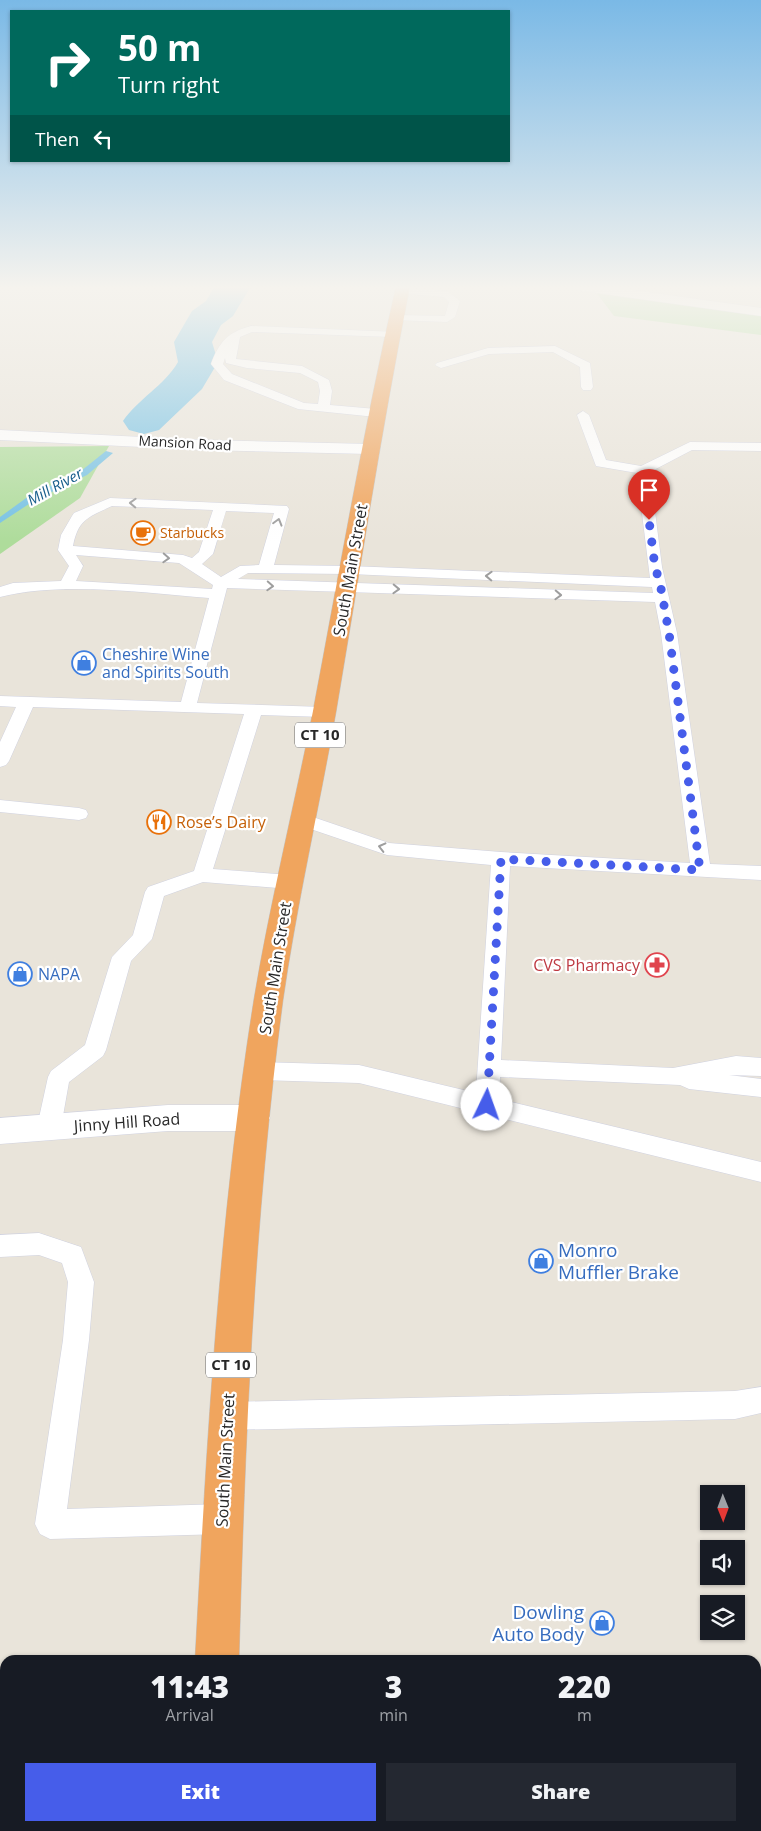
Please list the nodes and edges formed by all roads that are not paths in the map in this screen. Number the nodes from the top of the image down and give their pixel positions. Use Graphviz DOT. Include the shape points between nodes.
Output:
graph roads {
  1 [pos="223,371"];
  2 [pos="305,371"];
  3 [pos="385,371"];
  4 [pos="586,371"];
  5 [pos="587,387"];
  6 [pos="324,407"];
  7 [pos="376,413"];
  8 [pos="583,415"];
  9 [pos="0,435"];
  10 [pos="761,447"];
  11 [pos="370,450"];
  12 [pos="644,470"];
  13 [pos="221,506"];
  14 [pos="65,550"];
  15 [pos="193,564"];
  16 [pos="265,569"];
  17 [pos="348,579"];
  18 [pos="660,583"];
  19 [pos="66,586"];
  20 [pos="220,589"];
  21 [pos="0,592"];
  22 [pos="663,598"];
  23 [pos="0,701"];
  24 [pos="27,702"];
  25 [pos="188,706"];
  26 [pos="254,709"];
  27 [pos="324,712"];
  28 [pos="0,761"];
  29 [pos="0,806"];
  30 [pos="79,814"];
  31 [pos="302,820"];
  32 [pos="501,859"];
  33 [pos="700,870"];
  34 [pos="761,874"];
  35 [pos="202,875"];
  36 [pos="290,882"];
  37 [pos="761,1067"];
  38 [pos="488,1068"];
  39 [pos="260,1071"];
  40 [pos="673,1077"];
  41 [pos="761,1088"];
  42 [pos="487,1105"];
  43 [pos="254,1118"];
  44 [pos="49,1128"];
  45 [pos="0,1131"];
  46 [pos="761,1172"];
  47 [pos="0,1246"];
  48 [pos="761,1400"];
  49 [pos="227,1416"];
  50 [pos="222,1519"];
  51 [pos="217,1655"];
  1 -- 6 [label="lane" via="228,377 302,406"];
  2 -- 6 [label="lane" via="323,380 326,391"];
  3 -- 7 [label="highway, South Main Street / CT 10"];
  4 -- 5 [label="lane"];
  6 -- 7 [label="lane"];
  7 -- 11 [label="highway, South Main Street / CT 10"];
  8 -- 12 [label="lane" via="601,463"];
  9 -- 11 [label="street, Mansion Road"];
  10 -- 12 [label="lane" via="690,446"];
  11 -- 17 [label="highway, South Main Street / CT 10"];
  12 -- 18 [label="lane" via="655,567"];
  13 -- 14 [label="lane, one-way" via="110,502 79,516 68,535"];
  13 -- 15 [label="lane" via="206,554"];
  16 -- 13 [label="lane, one-way" via="282,509"];
  14 -- 15 [label="lane, one-way" via="183,559"];
  14 -- 19 [label="lane" via="76,566"];
  15 -- 20 [label="lane"];
  16 -- 17 [label="lane"];
  16 -- 20 [label="lane" via="245,569"];
  18 -- 17 [label="lane, one-way"];
  20 -- 17 [label="lane, one-way"];
  17 -- 22 [label="lane, one-way"];
  17 -- 27 [label="highway, South Main Street / CT 10"];
  18 -- 22 [label="lane"];
  19 -- 20 [label="lane"];
  19 -- 21 [label="lane" via="35,585"];
  20 -- 25 [label="lane"];
  22 -- 33 [label="lane"];
  23 -- 24 [label="lane"];
  24 -- 25 [label="lane"];
  24 -- 28 [label="lane"];
  25 -- 26 [label="lane"];
  26 -- 27 [label="lane"];
  26 -- 35 [label="lane"];
  27 -- 31 [label="highway, South Main Street / CT 10"];
  29 -- 30 [label="lane"];
  32 -- 31 [label="lane, one-way" via="387,849"];
  31 -- 36 [label="highway, South Main Street / CT 10"];
  32 -- 33 [label="lane"];
  32 -- 38 [label="lane"];
  33 -- 34 [label="lane"];
  35 -- 36 [label="lane"];
  35 -- 44 [label="lane" via="155,892 142,939 122,957 95,1050 59,1077"];
  36 -- 39 [label="highway, South Main Street / CT 10" via="269,998"];
  37 -- 40 [label="lane" via="736,1065"];
  38 -- 40 [label="lane"];
  38 -- 42 [label="lane"];
  39 -- 42 [label="lane" via="358,1074"];
  39 -- 43 [label="highway, South Main Street / CT 10"];
  40 -- 41 [label="lane"];
  42 -- 46 [label="lane"];
  43 -- 44 [label="street, Jinny Hill Road" via="168,1118"];
  43 -- 49 [label="highway, South Main Street / CT 10"];
  44 -- 45 [label="street, Jinny Hill Road"];
  47 -- 50 [label="lane" via="39,1244 72,1255 81,1282 50,1524"];
  48 -- 49 [label="lane" via="735,1405"];
  49 -- 50 [label="highway, South Main Street / CT 10"];
  50 -- 51 [label="highway, South Main Street / CT 10"];
}
